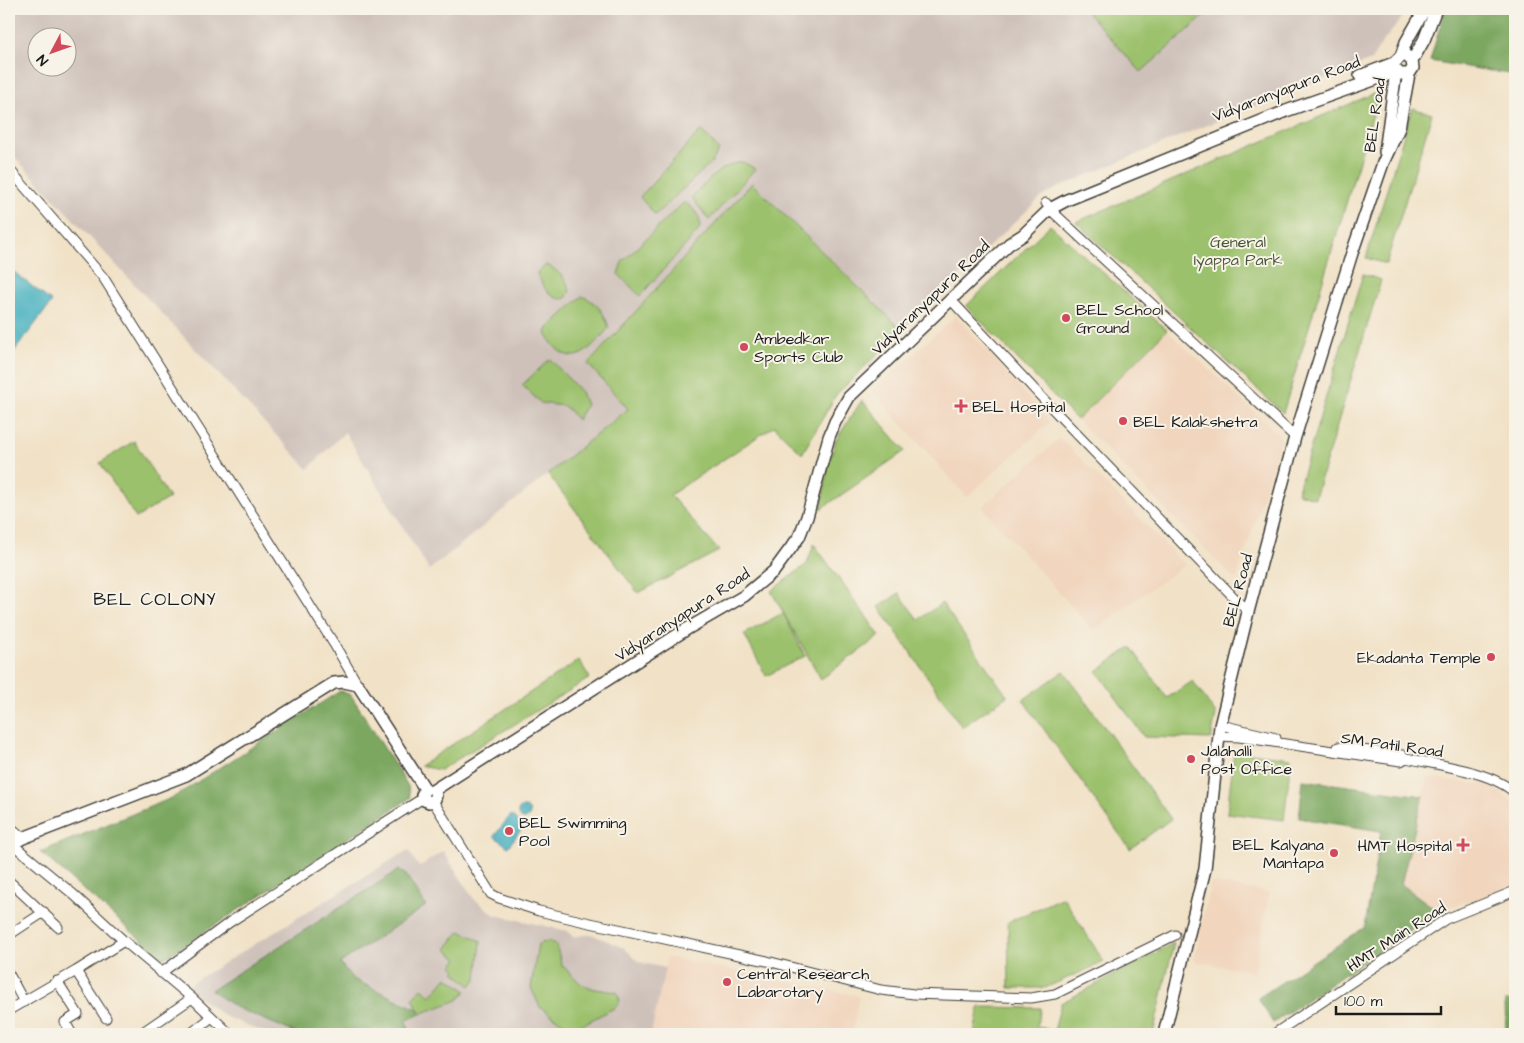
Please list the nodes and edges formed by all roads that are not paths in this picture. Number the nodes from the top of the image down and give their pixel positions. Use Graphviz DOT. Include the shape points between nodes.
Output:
graph roads {
  1 [pos="1424,9"];
  2 [pos="1436,9"];
  3 [pos="1412,61"];
  4 [pos="1396,64"];
  5 [pos="1409,74"];
  6 [pos="1384,163"];
  7 [pos="9,168"];
  8 [pos="1048,206"];
  9 [pos="951,300"];
  10 [pos="1295,437"];
  11 [pos="1248,612"];
  12 [pos="358,686"];
  13 [pos="1220,731"];
  14 [pos="1406,758"];
  15 [pos="1515,793"];
  16 [pos="429,794"];
  17 [pos="9,826"];
  18 [pos="23,838"];
  19 [pos="10,845"];
  20 [pos="9,881"];
  21 [pos="1515,891"];
  22 [pos="44,912"];
  23 [pos="58,927"];
  24 [pos="9,934"];
  25 [pos="1175,935"];
  26 [pos="124,940"];
  27 [pos="76,971"];
  28 [pos="161,973"];
  29 [pos="9,974"];
  30 [pos="57,981"];
  31 [pos="192,998"];
  32 [pos="24,1002"];
  33 [pos="9,1010"];
  34 [pos="212,1017"];
  35 [pos="106,1018"];
  36 [pos="143,1033"];
  37 [pos="72,1034"];
  38 [pos="190,1034"];
  39 [pos="229,1034"];
  40 [pos="1164,1034"];
  41 [pos="1274,1034"];
  1 -- 4 [label="main road, BEL Road"];
  2 -- 3 [label="main road"];
  3 -- 4 [label="main road" via="1407,56"];
  3 -- 5 [label="main road" via="1413,68"];
  4 -- 5 [label="main road" via="1400,74"];
  4 -- 6 [label="main road, BEL Road"];
  4 -- 8 [label="main road, Vidyaranyapura Road" via="1124,169 1061,195"];
  5 -- 6 [label="main road, BEL Road" via="1399,128"];
  6 -- 10 [label="main road, BEL Road" via="1352,253"];
  7 -- 12 [label="street" via="103,277"];
  8 -- 9 [label="main road, Vidyaranyapura Road" via="1018,230 1009,244"];
  8 -- 10 [label="street"];
  9 -- 11 [label="street"];
  9 -- 16 [label="main road, Vidyaranyapura Road" via="849,398 829,437 801,533 774,571 744,596"];
  10 -- 11 [label="main road, BEL Road"];
  11 -- 13 [label="main road, BEL Road"];
  12 -- 16 [label="main road"];
  12 -- 18 [label="main road" via="334,683 186,775"];
  13 -- 14 [label="street"];
  13 -- 14 [label="street, SM Patil Road" via="1290,745 1401,761"];
  13 -- 40 [label="main road, BEL Road" via="1205,869"];
  14 -- 15 [label="street, SM Patil Road" via="1464,770 1492,779"];
  16 -- 25 [label="street" via="491,894 499,898 555,915 767,961 881,990 914,994 1042,997 1064,991"];
  16 -- 28 [label="street" via="230,922"];
  17 -- 18 [label="street"];
  18 -- 19 [label="main road"];
  19 -- 26 [label="street" via="74,894"];
  20 -- 22 [label="street"];
  21 -- 41 [label="street, HMT Main Road" via="1446,919"];
  22 -- 23 [label="street"];
  22 -- 24 [label="street"];
  26 -- 27 [label="street"];
  26 -- 28 [label="street"];
  27 -- 30 [label="street"];
  27 -- 35 [label="street"];
  28 -- 31 [label="street"];
  29 -- 32 [label="street"];
  30 -- 32 [label="street"];
  30 -- 37 [label="street" via="78,1014 65,1022"];
  31 -- 34 [label="street"];
  31 -- 36 [label="street"];
  32 -- 33 [label="street"];
  34 -- 38 [label="street"];
  34 -- 39 [label="street"];
}
